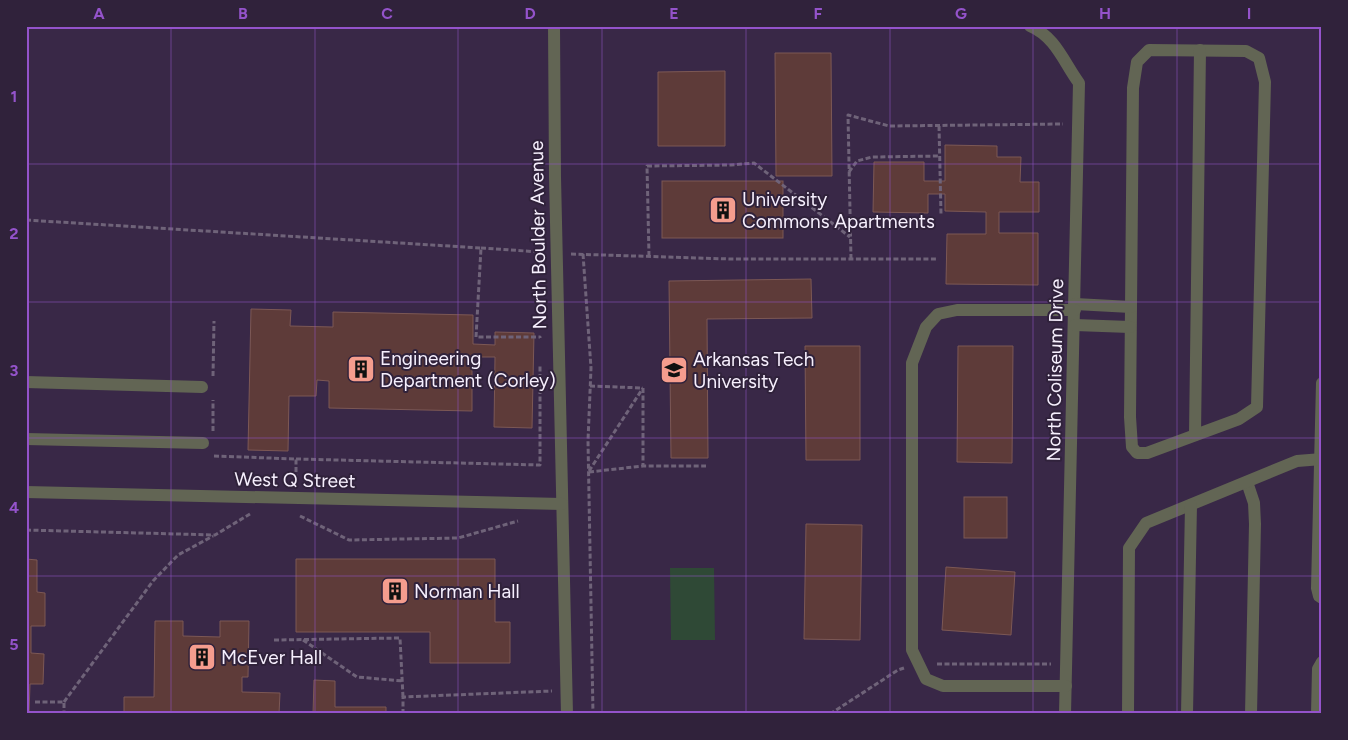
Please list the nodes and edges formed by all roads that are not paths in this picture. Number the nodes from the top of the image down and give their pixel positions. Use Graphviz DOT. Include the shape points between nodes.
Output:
graph roads {
  1 [pos="554,26"];
  2 [pos="1030,26"];
  3 [pos="1200,50"];
  4 [pos="1075,307"];
  5 [pos="1131,307"];
  6 [pos="1074,325"];
  7 [pos="1130,327"];
  8 [pos="26,382"];
  9 [pos="1322,384"];
  10 [pos="202,387"];
  11 [pos="1195,435"];
  12 [pos="26,439"];
  13 [pos="208,440"];
  14 [pos="1321,459"];
  15 [pos="1247,482"];
  16 [pos="26,492"];
  17 [pos="562,504"];
  18 [pos="1191,505"];
  19 [pos="1322,598"];
  20 [pos="1322,662"];
  21 [pos="1066,686"];
  22 [pos="567,714"];
  23 [pos="1066,714"];
  24 [pos="1128,714"];
  25 [pos="1187,714"];
  26 [pos="1251,714"];
  27 [pos="1317,714"];
  1 -- 17 [label="street, North Boulder Avenue"];
  2 -- 4 [label="street, North Coliseum Drive" via="1048,37 1079,83"];
  3 -- 5 [label="street" via="1149,50 1137,62 1133,88"];
  3 -- 11 [label="street"];
  3 -- 11 [label="street" via="1246,51 1260,58 1265,82 1257,406 1239,419"];
  4 -- 5 [label="street"];
  4 -- 6 [label="street, North Coliseum Drive"];
  4 -- 21 [label="street" via="957,310 938,314 926,327 912,363 912,650 926,679 943,686"];
  5 -- 7 [label="street"];
  6 -- 7 [label="street"];
  6 -- 21 [label="street, North Coliseum Drive"];
  7 -- 11 [label="street" via="1132,446 1137,453 1147,453"];
  8 -- 10 [label="street"];
  9 -- 14 [label="street"];
  12 -- 13 [label="street"];
  14 -- 15 [label="street" via="1297,461"];
  14 -- 19 [label="street" via="1317,588"];
  15 -- 18 [label="street"];
  15 -- 26 [label="street" via="1254,503 1255,524"];
  16 -- 17 [label="street, West Q Street"];
  17 -- 22 [label="street, North Boulder Avenue"];
  18 -- 24 [label="street" via="1146,524 1129,548"];
  18 -- 25 [label="street"];
  20 -- 27 [label="street" via="1318,669"];
  21 -- 23 [label="street, North Coliseum Drive"];
}
